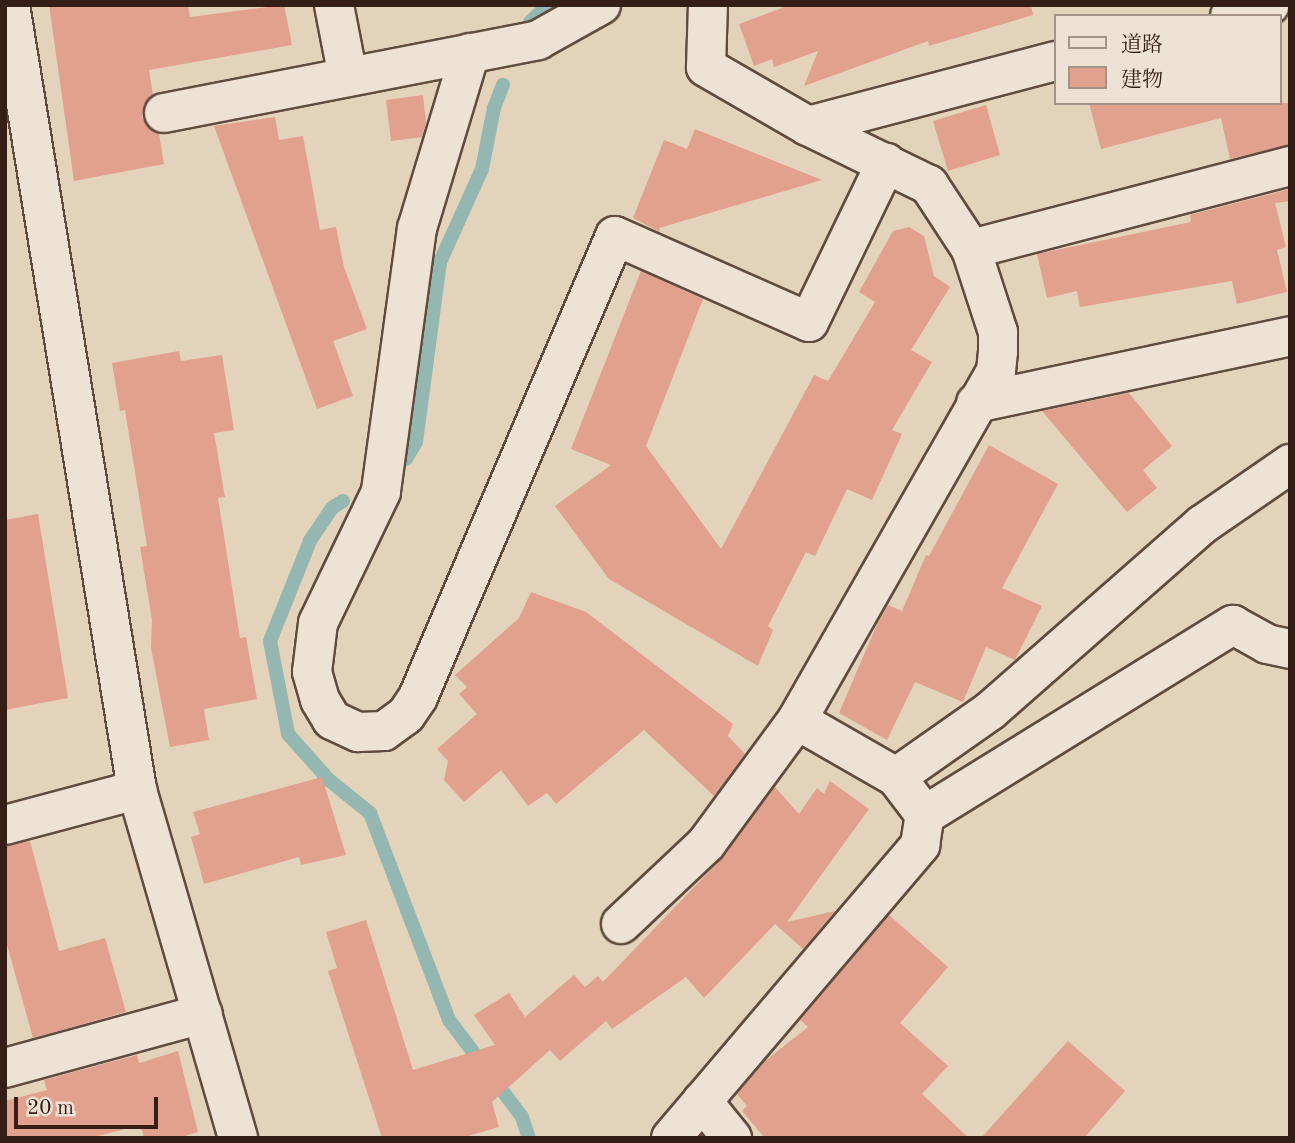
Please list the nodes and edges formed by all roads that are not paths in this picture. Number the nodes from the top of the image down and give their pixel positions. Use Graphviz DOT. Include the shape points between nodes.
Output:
graph roads {
  1 [pos="10,5"];
  2 [pos="334,5"];
  3 [pos="601,5"];
  4 [pos="1270,5"];
  5 [pos="711,6"];
  6 [pos="1237,14"];
  7 [pos="470,53"];
  8 [pos="1054,61"];
  9 [pos="348,77"];
  10 [pos="164,113"];
  11 [pos="808,126"];
  12 [pos="886,163"];
  13 [pos="1290,166"];
  14 [pos="971,249"];
  15 [pos="1290,336"];
  16 [pos="976,403"];
  17 [pos="1290,464"];
  18 [pos="1290,649"];
  19 [pos="797,720"];
  20 [pos="896,777"];
  21 [pos="137,790"];
  22 [pos="925,815"];
  23 [pos="5,825"];
  24 [pos="621,924"];
  25 [pos="203,1014"];
  26 [pos="5,1068"];
  27 [pos="702,1101"];
  28 [pos="238,1138"];
  29 [pos="671,1138"];
  30 [pos="732,1138"];
  1 -- 21 [label="street"];
  2 -- 9 [label="street"];
  3 -- 7 [label="street" via="538,40"];
  4 -- 6 [label="street"];
  5 -- 11 [label="street" via="706,67"];
  7 -- 9 [label="street"];
  7 -- 12 [label="street" via="417,228 381,492 318,623 312,671 320,700 332,720 358,732 384,731 407,715 418,697 615,236 809,322"];
  8 -- 11 [label="street"];
  9 -- 10 [label="street"];
  11 -- 12 [label="street"];
  12 -- 14 [label="street" via="929,185"];
  13 -- 14 [label="street"];
  14 -- 16 [label="street" via="998,332 996,371"];
  15 -- 16 [label="street"];
  16 -- 19 [label="street"];
  17 -- 20 [label="street" via="1203,524 990,711"];
  18 -- 22 [label="street" via="1233,625"];
  19 -- 20 [label="street"];
  19 -- 24 [label="street" via="706,844"];
  20 -- 22 [label="street"];
  21 -- 23 [label="street"];
  21 -- 25 [label="street"];
  22 -- 27 [label="street" via="920,845"];
  25 -- 26 [label="street"];
  25 -- 28 [label="street"];
  27 -- 29 [label="street"];
  27 -- 30 [label="street"];
}
